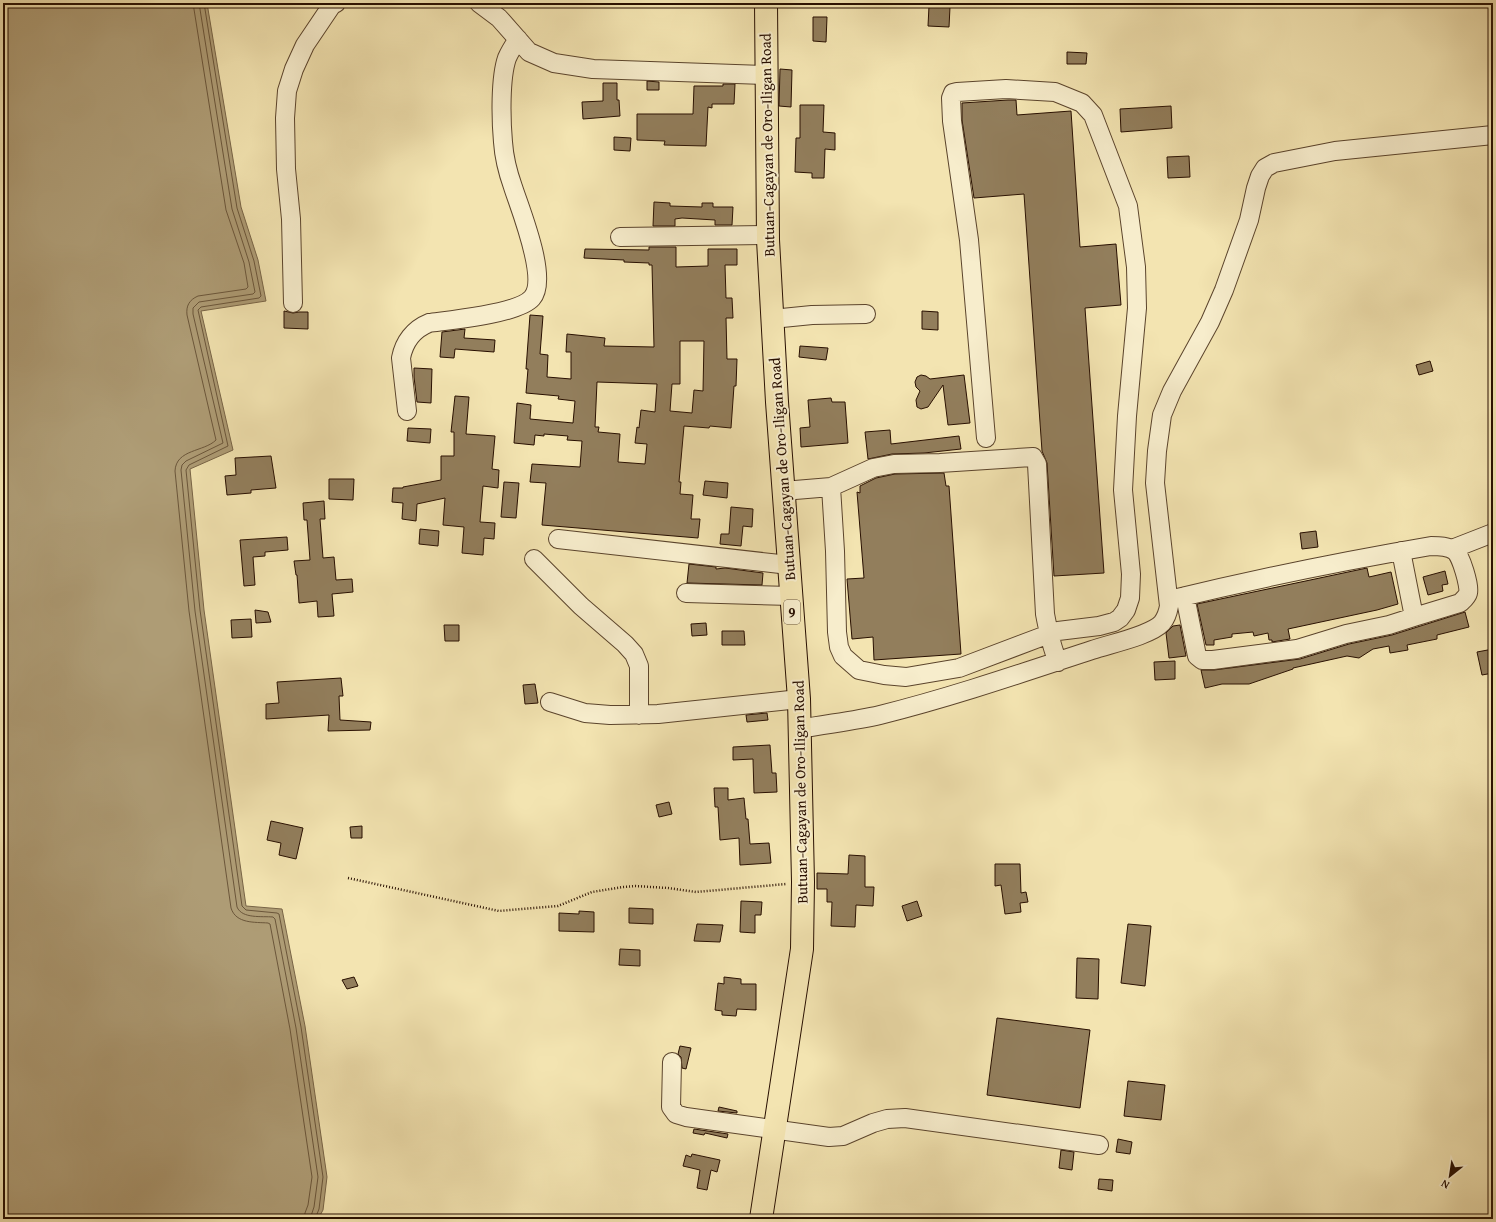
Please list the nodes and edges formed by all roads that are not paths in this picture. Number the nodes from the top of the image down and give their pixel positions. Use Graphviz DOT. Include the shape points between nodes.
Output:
graph roads {
  1 [pos="336,3"];
  2 [pos="479,3"];
  3 [pos="766,3"];
  4 [pos="518,39"];
  5 [pos="765,75"];
  6 [pos="1493,136"];
  7 [pos="768,236"];
  8 [pos="620,237"];
  9 [pos="293,303"];
  10 [pos="866,314"];
  11 [pos="772,319"];
  12 [pos="407,411"];
  13 [pos="986,438"];
  14 [pos="831,487"];
  15 [pos="784,491"];
  16 [pos="1493,533"];
  17 [pos="558,538"];
  18 [pos="1452,549"];
  19 [pos="1401,551"];
  20 [pos="534,559"];
  21 [pos="789,565"];
  22 [pos="686,593"];
  23 [pos="791,596"];
  24 [pos="1177,598"];
  25 [pos="1414,617"];
  26 [pos="1049,634"];
  27 [pos="1058,662"];
  28 [pos="799,699"];
  29 [pos="550,702"];
  30 [pos="639,714"];
  31 [pos="800,728"];
  32 [pos="672,1062"];
  33 [pos="775,1130"];
  34 [pos="1099,1145"];
  35 [pos="761,1219"];
  1 -- 9 [label="street" via="332,5 305,45 287,91 286,169 291,219"];
  2 -- 4 [label="street" via="499,18"];
  3 -- 5 [label="highway, Butuan-Cagayan de Oro-Iligan Road / 9"];
  4 -- 5 [label="street" via="529,52 554,63 592,69"];
  4 -- 12 [label="street" via="507,57 503,75 503,142 513,188 529,236 537,281 535,291 532,298 523,305 495,313 429,323 420,326 411,334 401,358"];
  5 -- 7 [label="highway, Butuan-Cagayan de Oro-Iligan Road / 9"];
  6 -- 24 [label="street" via="1335,151 1274,163 1265,168 1258,182 1249,220 1224,290 1162,415 1155,483"];
  7 -- 8 [label="street"];
  7 -- 11 [label="highway, Butuan-Cagayan de Oro-Iligan Road / 9"];
  10 -- 11 [label="street"];
  11 -- 15 [label="highway, Butuan-Cagayan de Oro-Iligan Road / 9"];
  13 -- 26 [label="street" via="969,240 951,98 953,93 957,92 1006,89 1055,92 1082,103 1093,115 1128,206 1136,267 1138,308 1126,416 1123,490 1131,574 1130,598 1126,610 1114,622"];
  14 -- 15 [label="street"];
  14 -- 26 [label="street" via="873,468 894,464 1033,457 1037,464 1045,614"];
  14 -- 26 [label="street" via="839,648 842,656 859,670 906,678 960,668"];
  15 -- 21 [label="highway, Butuan-Cagayan de Oro-Iligan Road / 9"];
  16 -- 18 [label="street"];
  17 -- 21 [label="street"];
  18 -- 19 [label="street" via="1441,545"];
  18 -- 25 [label="street" via="1459,556 1462,565 1468,592 1466,598 1460,603"];
  19 -- 24 [label="street"];
  19 -- 25 [label="street"];
  20 -- 30 [label="street" via="634,654 639,666"];
  21 -- 23 [label="highway, Butuan-Cagayan de Oro-Iligan Road / 9"];
  22 -- 23 [label="street"];
  23 -- 28 [label="highway, Butuan-Cagayan de Oro-Iligan Road / 9"];
  24 -- 25 [label="street" via="1197,656 1202,660 1297,649"];
  24 -- 27 [label="street" via="1162,623 1152,629"];
  26 -- 27 [label="street"];
  27 -- 31 [label="street" via="879,715"];
  28 -- 30 [label="street"];
  28 -- 31 [label="highway, Butuan-Cagayan de Oro-Iligan Road / 9"];
  29 -- 30 [label="street" via="585,712 610,715"];
  31 -- 33 [label="highway, Butuan-Cagayan de Oro-Iligan Road / 9" via="802,950"];
  32 -- 33 [label="street" via="671,1107 676,1114"];
  33 -- 34 [label="street" via="829,1137 843,1136 886,1119 905,1118"];
  33 -- 35 [label="highway, Butuan-Cagayan de Oro-Iligan Road / 9"];
}
